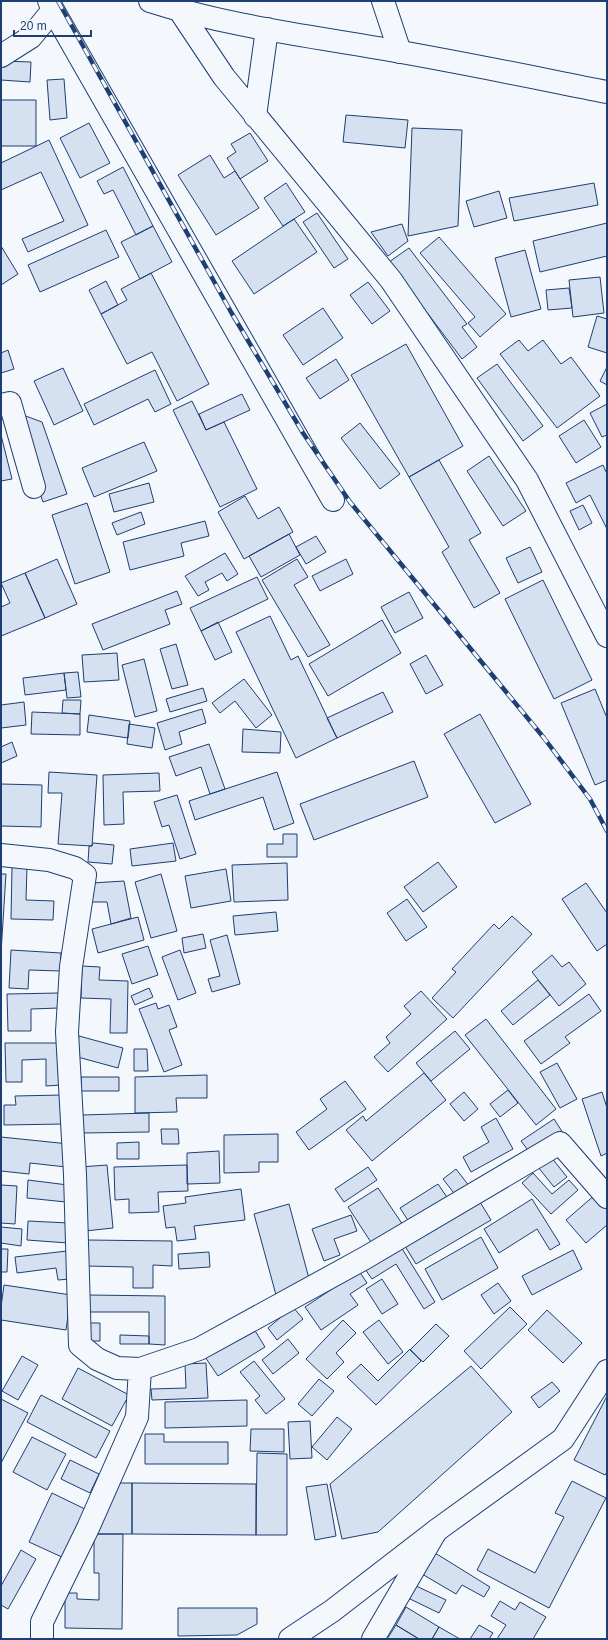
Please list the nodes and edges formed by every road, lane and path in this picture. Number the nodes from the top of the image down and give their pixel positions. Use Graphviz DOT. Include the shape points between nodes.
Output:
graph roads {
  1 [pos="150,1"];
  2 [pos="383,1"];
  3 [pos="51,6"];
  4 [pos="180,11"];
  5 [pos="267,29"];
  6 [pos="400,52"];
  7 [pos="1,56"];
  8 [pos="607,92"];
  9 [pos="255,116"];
  10 [pos="1,405"];
  11 [pos="34,487"];
  12 [pos="333,500"];
  13 [pos="607,636"];
  14 [pos="1,855"];
  15 [pos="607,1196"];
  16 [pos="140,1369"];
  17 [pos="607,1371"];
  18 [pos="437,1530"];
  19 [pos="42,1639"];
  20 [pos="290,1639"];
  21 [pos="373,1639"];
  1 -- 4 [label="street"];
  2 -- 6 [label="street"];
  3 -- 7 [label="street" via="31,37"];
  3 -- 12 [label="street"];
  4 -- 5 [label="street"];
  4 -- 9 [label="street" via="224,77"];
  5 -- 6 [label="street"];
  5 -- 9 [label="street"];
  6 -- 8 [label="street"];
  9 -- 13 [label="street" via="390,280 527,480"];
  10 -- 11 [label="street" via="10,403"];
  14 -- 16 [label="street" via="49,860 75,868 85,875 70,967 66,1032 75,1175 80,1345 97,1359 117,1368"];
  15 -- 16 [label="street" via="560,1143 366,1258 199,1349"];
  16 -- 19 [label="street" via="137,1417 88,1528 42,1622"];
  17 -- 18 [label="street" via="563,1439"];
  18 -- 20 [label="street" via="332,1611"];
  18 -- 21 [label="street"];
}
